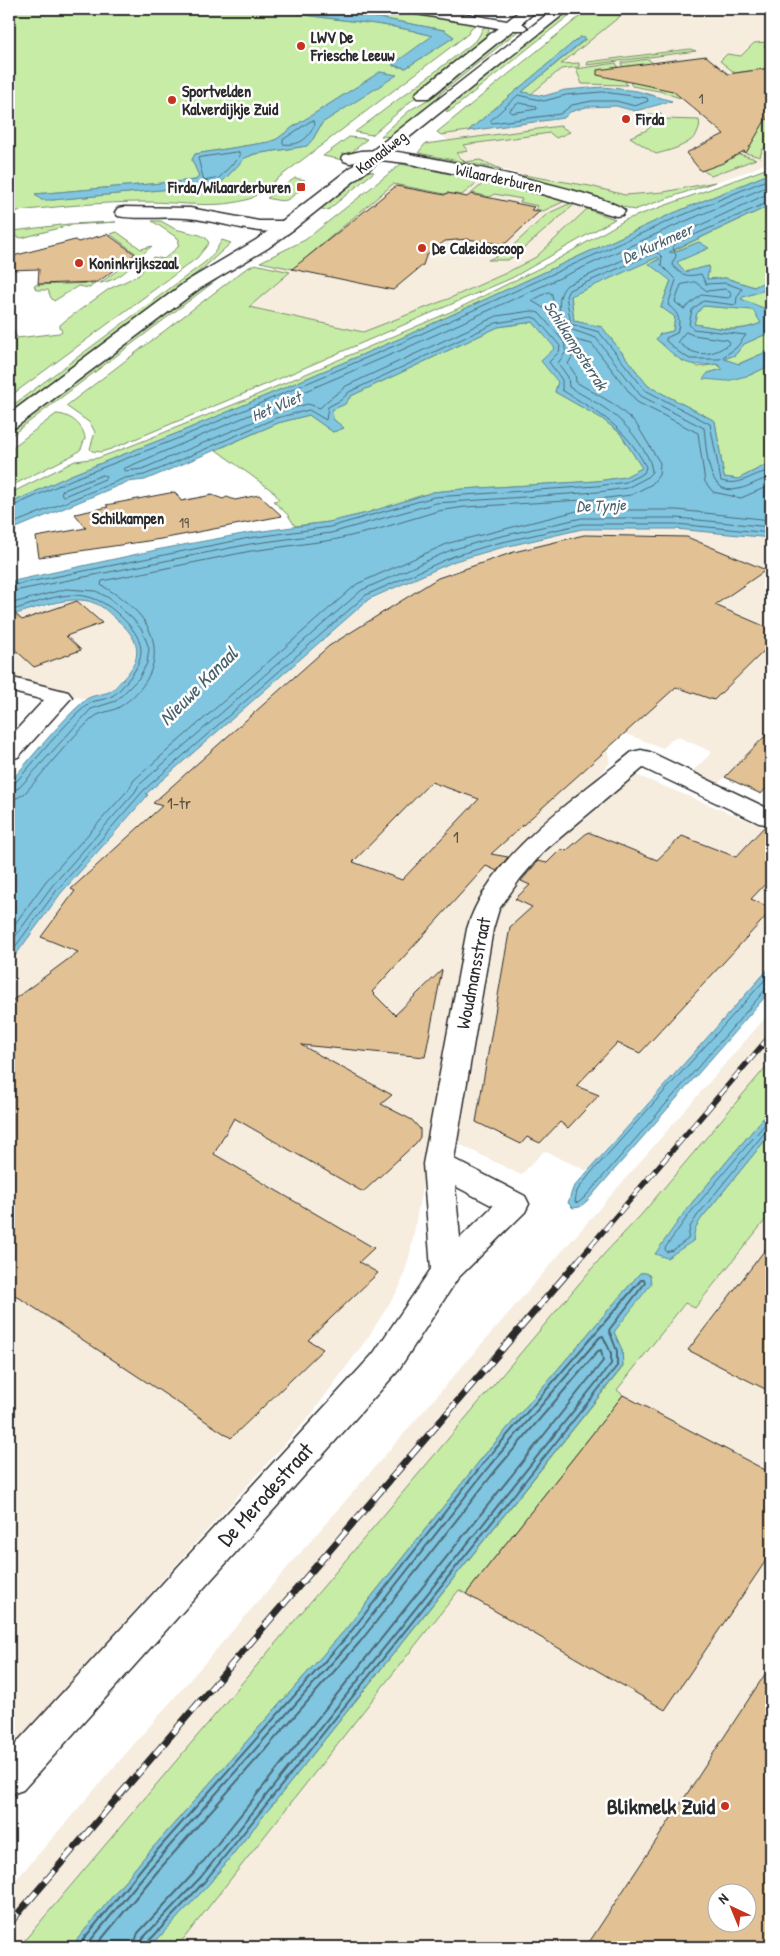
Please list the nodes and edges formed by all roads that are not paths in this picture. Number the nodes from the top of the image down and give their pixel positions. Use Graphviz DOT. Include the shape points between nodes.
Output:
graph roads {
  1 [pos="411,9"];
  2 [pos="454,9"];
  3 [pos="531,9"];
  4 [pos="563,9"];
  5 [pos="514,22"];
  6 [pos="541,26"];
  7 [pos="413,104"];
  8 [pos="376,143"];
  9 [pos="616,211"];
  10 [pos="124,212"];
  11 [pos="181,212"];
  12 [pos="283,213"];
  13 [pos="258,227"];
  14 [pos="193,285"];
  15 [pos="9,423"];
  16 [pos="9,684"];
  17 [pos="9,752"];
  18 [pos="768,818"];
  19 [pos="438,1164"];
  20 [pos="448,1270"];
  21 [pos="9,1778"];
  1 -- 5 [label="main road"];
  2 -- 5 [label="main road"];
  3 -- 5 [label="main road, Kanaalweg"];
  4 -- 6 [label="main road, Kanaalweg"];
  5 -- 6 [label="main road"];
  5 -- 7 [label="main road, Kanaalweg"];
  6 -- 8 [label="main road, Kanaalweg"];
  8 -- 9 [label="main road, Wilaarderburen" via="541,186"];
  8 -- 12 [label="main road, Kanaalweg"];
  8 -- 12 [label="main road, Kanaalweg" via="350,158"];
  10 -- 11 [label="main road"];
  11 -- 12 [label="main road"];
  11 -- 13 [label="main road"];
  12 -- 13 [label="main road" via="277,228"];
  12 -- 14 [label="main road, Kanaalweg" via="262,244"];
  13 -- 14 [label="main road, Kanaalweg"];
  14 -- 15 [label="main road, Kanaalweg"];
  16 -- 17 [label="main road" via="60,697"];
  18 -- 19 [label="main road, Woudmansstraat" via="641,757 535,845 486,909"];
  19 -- 20 [label="main road, Woudmansstraat"];
  19 -- 20 [label="main road, De Merodestraat" via="514,1204"];
  20 -- 21 [label="main road, De Merodestraat" via="385,1363"];
}
